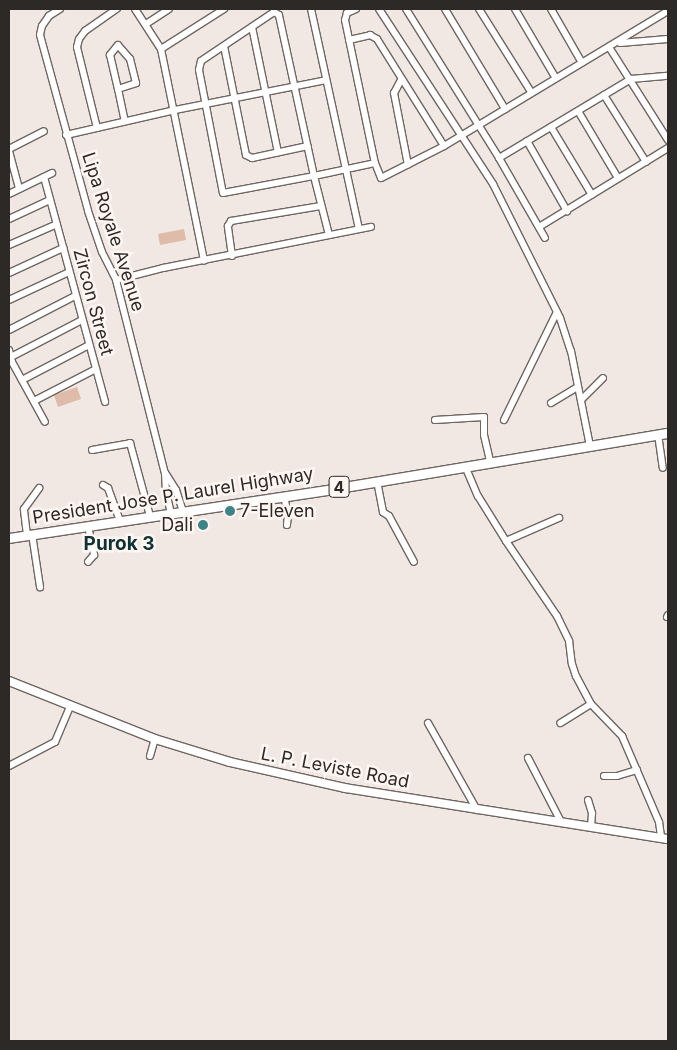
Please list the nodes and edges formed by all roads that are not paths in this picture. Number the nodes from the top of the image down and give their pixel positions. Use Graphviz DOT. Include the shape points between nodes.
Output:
graph roads {
  1 [pos="60,9"];
  2 [pos="117,9"];
  3 [pos="136,9"];
  4 [pos="169,9"];
  5 [pos="224,9"];
  6 [pos="311,9"];
  7 [pos="356,9"];
  8 [pos="380,9"];
  9 [pos="406,9"];
  10 [pos="445,9"];
  11 [pos="479,9"];
  12 [pos="515,9"];
  13 [pos="551,9"];
  14 [pos="668,11"];
  15 [pos="146,24"];
  16 [pos="252,27"];
  17 [pos="668,39"];
  18 [pos="348,40"];
  19 [pos="617,43"];
  20 [pos="224,46"];
  21 [pos="609,47"];
  22 [pos="161,49"];
  23 [pos="582,63"];
  24 [pos="555,77"];
  25 [pos="667,78"];
  26 [pos="631,79"];
  27 [pos="326,80"];
  28 [pos="401,80"];
  29 [pos="295,87"];
  30 [pos="118,90"];
  31 [pos="266,92"];
  32 [pos="531,92"];
  33 [pos="604,95"];
  34 [pos="235,99"];
  35 [pos="205,104"];
  36 [pos="505,108"];
  37 [pos="175,110"];
  38 [pos="578,111"];
  39 [pos="125,121"];
  40 [pos="479,125"];
  41 [pos="551,127"];
  42 [pos="97,128"];
  43 [pos="44,131"];
  44 [pos="66,135"];
  45 [pos="460,136"];
  46 [pos="668,140"];
  47 [pos="527,141"];
  48 [pos="308,146"];
  49 [pos="444,146"];
  50 [pos="668,148"];
  51 [pos="9,150"];
  52 [pos="278,152"];
  53 [pos="499,158"];
  54 [pos="375,162"];
  55 [pos="646,162"];
  56 [pos="408,165"];
  57 [pos="346,170"];
  58 [pos="52,173"];
  59 [pos="314,176"];
  60 [pos="44,177"];
  61 [pos="618,178"];
  62 [pos="19,189"];
  63 [pos="9,194"];
  64 [pos="592,195"];
  65 [pos="50,200"];
  66 [pos="322,206"];
  67 [pos="567,211"];
  68 [pos="9,219"];
  69 [pos="57,224"];
  70 [pos="371,227"];
  71 [pos="539,227"];
  72 [pos="359,229"];
  73 [pos="328,235"];
  74 [pos="545,238"];
  75 [pos="9,245"];
  76 [pos="63,248"];
  77 [pos="232,256"];
  78 [pos="204,261"];
  79 [pos="69,272"];
  80 [pos="9,273"];
  81 [pos="116,280"];
  82 [pos="75,296"];
  83 [pos="9,300"];
  84 [pos="557,312"];
  85 [pos="82,320"];
  86 [pos="9,330"];
  87 [pos="89,345"];
  88 [pos="9,355"];
  89 [pos="96,369"];
  90 [pos="603,378"];
  91 [pos="22,380"];
  92 [pos="578,387"];
  93 [pos="581,400"];
  94 [pos="34,401"];
  95 [pos="105,402"];
  96 [pos="551,403"];
  97 [pos="435,420"];
  98 [pos="504,420"];
  99 [pos="45,422"];
  100 [pos="668,433"];
  101 [pos="658,434"];
  102 [pos="590,446"];
  103 [pos="92,450"];
  104 [pos="490,462"];
  105 [pos="465,466"];
  106 [pos="663,468"];
  107 [pos="165,472"];
  108 [pos="377,481"];
  109 [pos="103,485"];
  110 [pos="39,488"];
  111 [pos="284,496"];
  112 [pos="183,511"];
  113 [pos="171,513"];
  114 [pos="150,516"];
  115 [pos="560,518"];
  116 [pos="120,521"];
  117 [pos="287,525"];
  118 [pos="88,526"];
  119 [pos="30,534"];
  120 [pos="9,538"];
  121 [pos="506,541"];
  122 [pos="88,562"];
  123 [pos="414,562"];
  124 [pos="40,587"];
  125 [pos="9,681"];
  126 [pos="591,704"];
  127 [pos="70,706"];
  128 [pos="561,722"];
  129 [pos="428,723"];
  130 [pos="155,739"];
  131 [pos="150,756"];
  132 [pos="528,758"];
  133 [pos="9,766"];
  134 [pos="637,770"];
  135 [pos="604,776"];
  136 [pos="588,800"];
  137 [pos="477,810"];
  138 [pos="560,822"];
  139 [pos="591,826"];
  140 [pos="665,838"];
  1 -- 44 [label="street, Lipa Royale Avenue" via="49,16 40,34"];
  2 -- 42 [label="street" via="85,31 77,47"];
  3 -- 15 [label="street"];
  4 -- 15 [label="street"];
  5 -- 22 [label="street"];
  6 -- 27 [label="street"];
  7 -- 18 [label="street" via="345,16"];
  8 -- 45 [label="street"];
  9 -- 40 [label="street"];
  10 -- 36 [label="street"];
  11 -- 32 [label="street"];
  12 -- 24 [label="street"];
  13 -- 23 [label="street"];
  14 -- 19 [label="street"];
  15 -- 22 [label="street"];
  16 -- 20 [label="street"];
  16 -- 29 [label="street" via="274,12 279,15"];
  16 -- 31 [label="street"];
  17 -- 19 [label="street"];
  18 -- 28 [label="street" via="374,36"];
  18 -- 54 [label="street"];
  19 -- 21 [label="street"];
  20 -- 34 [label="street"];
  20 -- 35 [label="street" via="199,65"];
  21 -- 23 [label="street"];
  21 -- 26 [label="street"];
  22 -- 37 [label="street"];
  23 -- 24 [label="street"];
  24 -- 32 [label="street"];
  25 -- 26 [label="street"];
  26 -- 33 [label="street"];
  26 -- 46 [label="street"];
  27 -- 29 [label="street"];
  27 -- 57 [label="street"];
  28 -- 49 [label="street"];
  28 -- 56 [label="street" via="394,93"];
  29 -- 31 [label="street"];
  29 -- 48 [label="street"];
  30 -- 30 [label="street" via="110,55 118,45 130,59 136,84"];
  30 -- 39 [label="street"];
  31 -- 34 [label="street"];
  31 -- 52 [label="street"];
  32 -- 36 [label="street"];
  33 -- 38 [label="street"];
  33 -- 55 [label="street"];
  34 -- 35 [label="street"];
  34 -- 52 [label="street" via="246,155 252,158"];
  35 -- 37 [label="street"];
  35 -- 59 [label="street" via="223,194"];
  36 -- 40 [label="street"];
  37 -- 39 [label="street"];
  37 -- 78 [label="street"];
  38 -- 41 [label="street"];
  38 -- 61 [label="street"];
  39 -- 42 [label="street"];
  40 -- 45 [label="street"];
  40 -- 53 [label="street"];
  41 -- 47 [label="street"];
  41 -- 64 [label="street"];
  42 -- 44 [label="street"];
  43 -- 51 [label="street"];
  44 -- 81 [label="street, Lipa Royale Avenue" via="94,234"];
  45 -- 49 [label="street"];
  45 -- 84 [label="street" via="509,214"];
  47 -- 53 [label="street"];
  47 -- 67 [label="street"];
  48 -- 52 [label="street"];
  48 -- 59 [label="street"];
  49 -- 56 [label="street"];
  50 -- 55 [label="street"];
  51 -- 62 [label="street"];
  53 -- 71 [label="street"];
  54 -- 56 [label="street" via="381,178"];
  54 -- 57 [label="street"];
  55 -- 61 [label="street"];
  57 -- 59 [label="street"];
  57 -- 72 [label="street"];
  58 -- 60 [label="street"];
  59 -- 66 [label="street"];
  60 -- 62 [label="street"];
  60 -- 65 [label="street, Zircon Street"];
  61 -- 64 [label="street"];
  62 -- 63 [label="street"];
  64 -- 67 [label="street"];
  65 -- 68 [label="street"];
  65 -- 69 [label="street, Zircon Street"];
  66 -- 73 [label="street"];
  66 -- 77 [label="street" via="231,221 228,226"];
  67 -- 71 [label="street"];
  69 -- 75 [label="street"];
  69 -- 76 [label="street, Zircon Street"];
  70 -- 72 [label="street"];
  71 -- 74 [label="street"];
  72 -- 73 [label="street"];
  73 -- 77 [label="street"];
  76 -- 79 [label="street, Zircon Street"];
  76 -- 80 [label="street"];
  77 -- 78 [label="street"];
  78 -- 81 [label="street"];
  79 -- 82 [label="street, Zircon Street"];
  79 -- 83 [label="street"];
  81 -- 107 [label="street, Lipa Royale Avenue"];
  82 -- 85 [label="street, Zircon Street"];
  82 -- 86 [label="street"];
  84 -- 92 [label="street" via="571,351"];
  84 -- 98 [label="street"];
  85 -- 87 [label="street, Zircon Street"];
  85 -- 88 [label="street"];
  87 -- 89 [label="street, Zircon Street"];
  87 -- 91 [label="street"];
  88 -- 91 [label="street"];
  89 -- 94 [label="street"];
  89 -- 95 [label="street, Zircon Street"];
  90 -- 93 [label="street"];
  91 -- 94 [label="street"];
  92 -- 93 [label="street"];
  92 -- 96 [label="street"];
  93 -- 102 [label="street"];
  94 -- 99 [label="street"];
  97 -- 104 [label="street" via="484,417 484,436"];
  100 -- 101 [label="highway, President Jose P. Laurel Highway / 4"];
  101 -- 102 [label="highway, President Jose P. Laurel Highway / 4"];
  101 -- 106 [label="street"];
  102 -- 104 [label="highway, President Jose P. Laurel Highway / 4"];
  103 -- 114 [label="street" via="130,443"];
  104 -- 105 [label="highway, President Jose P. Laurel Highway / 4"];
  105 -- 108 [label="highway, President Jose P. Laurel Highway / 4"];
  105 -- 121 [label="street" via="478,496"];
  107 -- 112 [label="street, Lipa Royale Avenue"];
  107 -- 113 [label="street, Lipa Royale Avenue"];
  108 -- 111 [label="highway, President Jose P. Laurel Highway / 4"];
  108 -- 123 [label="street" via="383,512 389,516"];
  109 -- 116 [label="street" via="108,488"];
  110 -- 119 [label="street" via="24,509"];
  111 -- 112 [label="highway, President Jose P. Laurel Highway / 4"];
  111 -- 117 [label="street"];
  112 -- 113 [label="highway, President Jose P. Laurel Highway / 4"];
  113 -- 114 [label="highway, President Jose P. Laurel Highway / 4"];
  114 -- 116 [label="highway, President Jose P. Laurel Highway / 4"];
  115 -- 121 [label="street"];
  116 -- 118 [label="highway, President Jose P. Laurel Highway / 4"];
  118 -- 119 [label="highway, President Jose P. Laurel Highway / 4"];
  118 -- 122 [label="street" via="94,555"];
  119 -- 120 [label="highway, President Jose P. Laurel Highway / 4"];
  119 -- 124 [label="street"];
  121 -- 126 [label="street" via="557,616 569,640 576,676"];
  125 -- 127 [label="main road, L. P. Leviste Road"];
  126 -- 128 [label="street"];
  126 -- 134 [label="street" via="622,736"];
  127 -- 130 [label="main road, L. P. Leviste Road"];
  127 -- 133 [label="street" via="55,742"];
  129 -- 137 [label="street"];
  130 -- 131 [label="street"];
  130 -- 137 [label="main road, L. P. Leviste Road" via="230,762 344,788"];
  132 -- 138 [label="street"];
  134 -- 135 [label="street"];
  134 -- 140 [label="street"];
  136 -- 139 [label="street"];
  137 -- 138 [label="main road, L. P. Leviste Road"];
  138 -- 139 [label="main road, L. P. Leviste Road"];
  139 -- 140 [label="main road, L. P. Leviste Road"];
}
